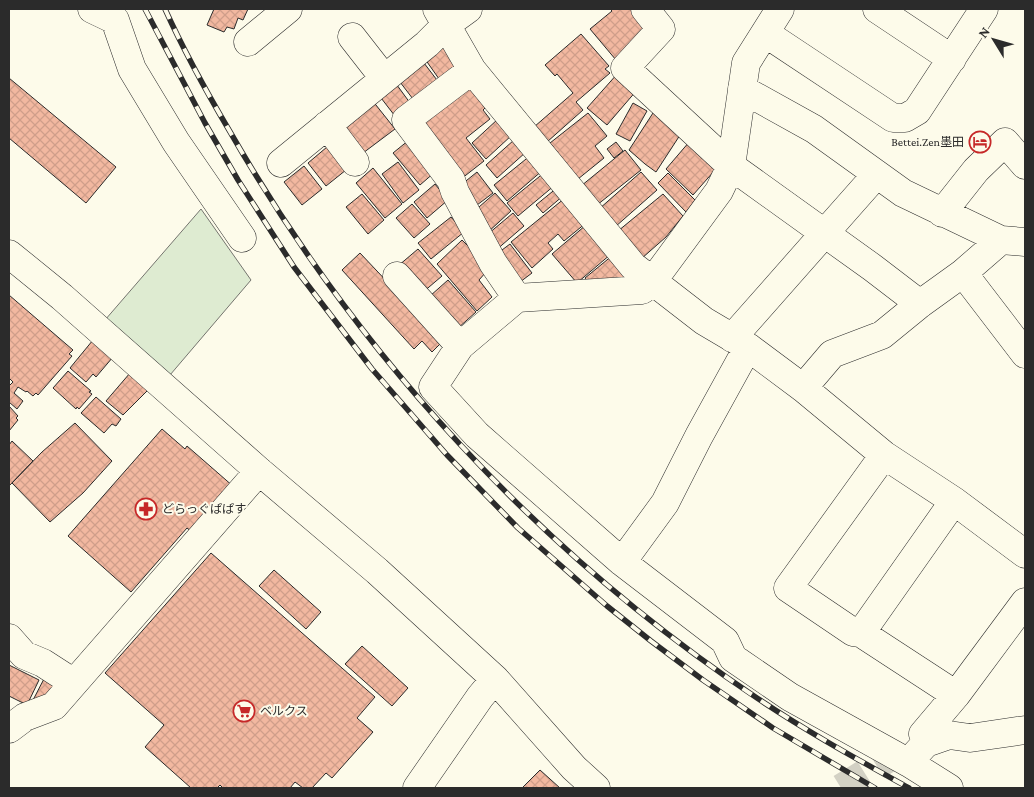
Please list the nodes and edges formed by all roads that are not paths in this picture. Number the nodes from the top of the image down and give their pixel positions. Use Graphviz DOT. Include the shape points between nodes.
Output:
graph roads {
  1 [pos="92,9"];
  2 [pos="288,9"];
  3 [pos="468,9"];
  4 [pos="780,9"];
  5 [pos="877,9"];
  6 [pos="984,9"];
  7 [pos="442,17"];
  8 [pos="653,19"];
  9 [pos="765,33"];
  10 [pos="352,37"];
  11 [pos="248,42"];
  12 [pos="952,58"];
  13 [pos="472,70"];
  14 [pos="384,78"];
  15 [pos="742,89"];
  16 [pos="327,125"];
  17 [pos="281,162"];
  18 [pos="355,162"];
  19 [pos="1025,165"];
  20 [pos="731,166"];
  21 [pos="876,175"];
  22 [pos="942,212"];
  23 [pos="825,234"];
  24 [pos="242,238"];
  25 [pos="1013,241"];
  26 [pos="9,254"];
  27 [pos="963,273"];
  28 [pos="397,276"];
  29 [pos="652,282"];
  30 [pos="517,298"];
  31 [pos="920,304"];
  32 [pos="740,343"];
  33 [pos="460,346"];
  34 [pos="1025,354"];
  35 [pos="803,388"];
  36 [pos="884,455"];
  37 [pos="259,471"];
  38 [pos="954,501"];
  39 [pos="1025,554"];
  40 [pos="622,562"];
  41 [pos="1025,602"];
  42 [pos="861,633"];
  43 [pos="9,638"];
  44 [pos="495,679"];
  45 [pos="74,684"];
  46 [pos="956,695"];
  47 [pos="9,729"];
  48 [pos="1025,730"];
  49 [pos="917,753"];
  50 [pos="417,788"];
  51 [pos="596,788"];
  52 [pos="949,788"];
  1 -- 24 [label="street" via="114,20 132,69 176,142"];
  2 -- 11 [label="street"];
  3 -- 7 [label="street"];
  4 -- 9 [label="street"];
  5 -- 12 [label="street"];
  6 -- 12 [label="street"];
  7 -- 13 [label="street"];
  7 -- 14 [label="street" via="426,44"];
  8 -- 20 [label="street" via="625,68"];
  9 -- 12 [label="street" via="894,118 905,118 917,111"];
  9 -- 15 [label="street" via="746,63"];
  10 -- 14 [label="street"];
  13 -- 29 [label="street" via="634,266"];
  13 -- 30 [label="street" via="406,120 451,180 493,263"];
  14 -- 16 [label="street"];
  15 -- 20 [label="street"];
  15 -- 21 [label="street" via="814,129"];
  16 -- 17 [label="street"];
  16 -- 18 [label="street"];
  19 -- 22 [label="street" via="1005,142 976,170"];
  20 -- 23 [label="street"];
  20 -- 29 [label="street" via="719,191"];
  21 -- 22 [label="street"];
  21 -- 23 [label="street"];
  22 -- 25 [label="street"];
  23 -- 31 [label="street"];
  23 -- 32 [label="street"];
  25 -- 27 [label="street"];
  26 -- 37 [label="street"];
  27 -- 31 [label="street"];
  27 -- 34 [label="street"];
  28 -- 33 [label="street"];
  29 -- 30 [label="street" via="642,290"];
  29 -- 32 [label="street"];
  30 -- 33 [label="street"];
  31 -- 35 [label="street" via="882,335 832,354"];
  32 -- 35 [label="street"];
  32 -- 40 [label="street" via="665,503"];
  33 -- 40 [label="street" via="433,387 477,435"];
  35 -- 36 [label="street"];
  36 -- 38 [label="street"];
  36 -- 42 [label="street" via="788,588 853,632"];
  37 -- 44 [label="street" via="377,571"];
  37 -- 45 [label="street"];
  38 -- 39 [label="street"];
  38 -- 42 [label="street"];
  40 -- 49 [label="street" via="725,640 732,658 790,697"];
  41 -- 46 [label="street"];
  42 -- 46 [label="street"];
  43 -- 45 [label="street" via="24,656 43,663"];
  44 -- 50 [label="street"];
  44 -- 51 [label="street" via="574,768"];
  45 -- 47 [label="street" via="54,706 25,717"];
  46 -- 49 [label="street" via="923,734"];
  48 -- 49 [label="street" via="970,738 949,735"];
  49 -- 52 [label="street"];
}
